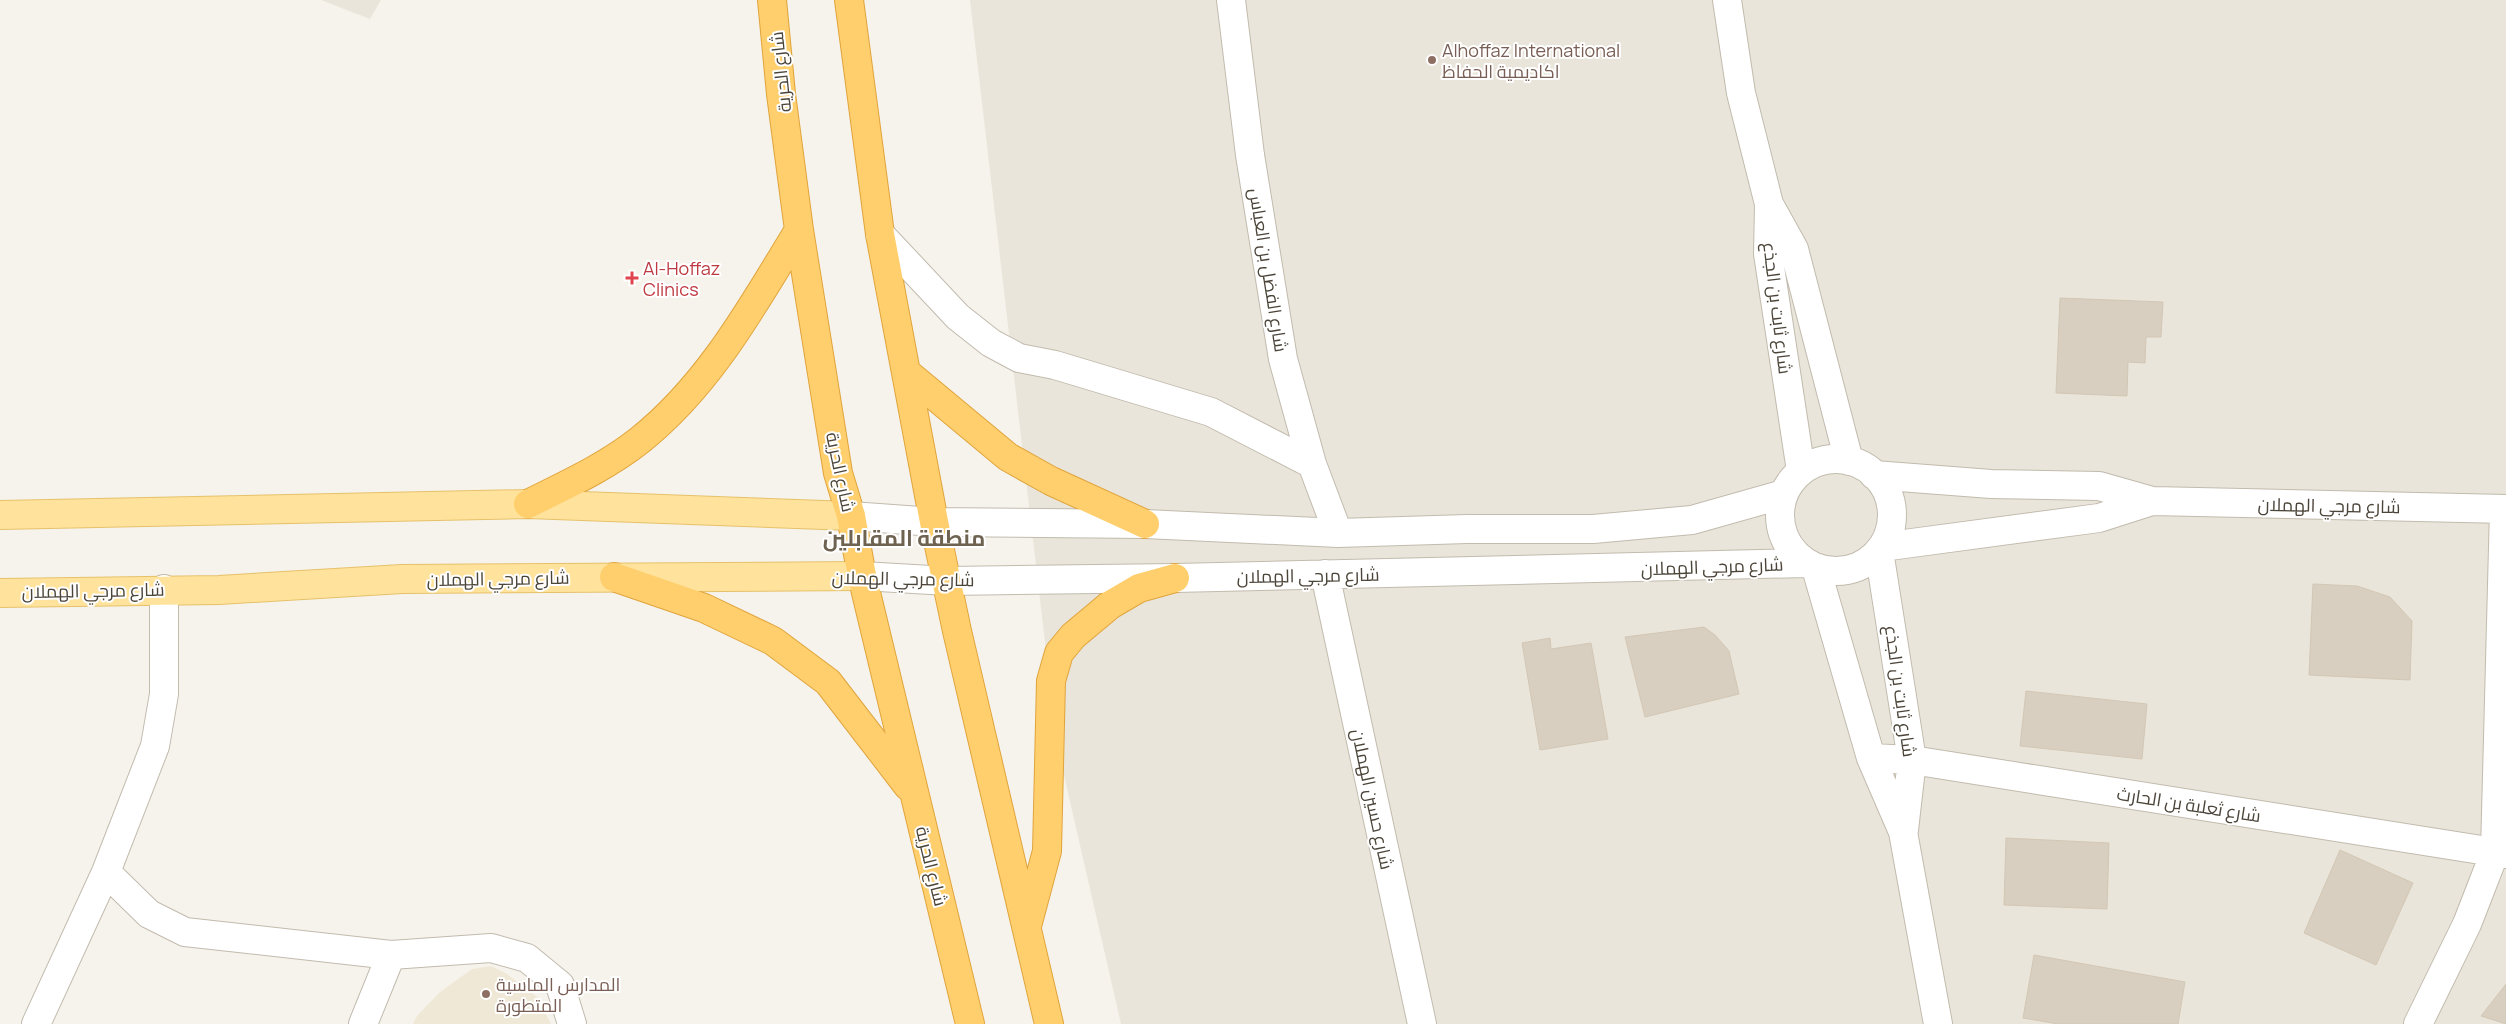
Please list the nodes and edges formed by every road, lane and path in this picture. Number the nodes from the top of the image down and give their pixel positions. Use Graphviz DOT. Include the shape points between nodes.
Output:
graph roads {
  1 [pos="772,0"];
  2 [pos="849,0"];
  3 [pos="1231,0"];
  4 [pos="1727,0"];
  5 [pos="1769,204"];
  6 [pos="799,230"];
  7 [pos="880,234"];
  8 [pos="907,373"];
  9 [pos="1850,461"];
  10 [pos="1312,464"];
  11 [pos="1801,471"];
  12 [pos="1874,475"];
  13 [pos="1784,494"];
  14 [pos="2152,501"];
  15 [pos="528,504"];
  16 [pos="2505,509"];
  17 [pos="0,514"];
  18 [pos="851,516"];
  19 [pos="934,522"];
  20 [pos="1145,524"];
  21 [pos="1338,533"];
  22 [pos="1881,549"];
  23 [pos="1810,565"];
  24 [pos="1325,574"];
  25 [pos="862,576"];
  26 [pos="614,577"];
  27 [pos="1175,578"];
  28 [pos="948,581"];
  29 [pos="164,589"];
  30 [pos="0,593"];
  31 [pos="1871,758"];
  32 [pos="1912,760"];
  33 [pos="914,792"];
  34 [pos="1903,832"];
  35 [pos="2500,853"];
  36 [pos="106,872"];
  37 [pos="1026,927"];
  38 [pos="391,955"];
  39 [pos="36,1024"];
  40 [pos="363,1024"];
  41 [pos="572,1024"];
  42 [pos="970,1024"];
  43 [pos="1049,1024"];
  44 [pos="1422,1024"];
  45 [pos="1938,1024"];
  46 [pos="2418,1024"];
  1 -- 6 [label="highway, شارع الحرية"];
  2 -- 7 [label="highway"];
  3 -- 10 [label="street, شارع الفضل بن العباس" via="1250,155 1283,360"];
  4 -- 5 [label="street, شارع ثابت بن الجذع" via="1741,93"];
  5 -- 9 [label="street, شارع ثابت بن الجذع" via="1794,249"];
  5 -- 11 [label="street, شارع ثابت بن الجذع" via="1768,254"];
  6 -- 15 [label="highway" via="733,338 687,396 640,440 596,469"];
  6 -- 18 [label="highway, شارع الحرية" via="838,473"];
  7 -- 8 [label="highway"];
  7 -- 10 [label="street" via="958,317 991,344 1019,358 1055,365 1211,412"];
  8 -- 19 [label="highway"];
  8 -- 20 [label="highway" via="1008,457 1051,481"];
  9 -- 11 [label="street" via="1827,460"];
  9 -- 12 [label="street"];
  10 -- 21 [label="street, شارع الفضل بن العباس"];
  11 -- 13 [label="street"];
  12 -- 14 [label="street, شارع مرجي الهملان" via="1991,484 2099,486"];
  12 -- 22 [label="street" via="1887,492 1892,512 1889,533"];
  13 -- 21 [label="street" via="1692,520 1602,528"];
  13 -- 23 [label="street" via="1780,516 1784,537 1793,552"];
  14 -- 16 [label="street, شارع مرجي الهملان"];
  14 -- 22 [label="street, شارع مرجي الهملان" via="2099,518"];
  15 -- 17 [label="main road"];
  15 -- 18 [label="main road"];
  16 -- 35 [label="street"];
  18 -- 19 [label="street"];
  18 -- 25 [label="highway, شارع الحرية"];
  19 -- 20 [label="street"];
  19 -- 28 [label="highway"];
  20 -- 21 [label="street"];
  22 -- 23 [label="street" via="1853,569 1832,572"];
  22 -- 32 [label="street, شارع ثابت بن الجذع"];
  23 -- 24 [label="street, شارع مرجي الهملان"];
  23 -- 31 [label="street, شارع ثابت بن الجذع"];
  24 -- 27 [label="street, شارع مرجي الهملان"];
  24 -- 44 [label="street, شارع حسين الهملان"];
  25 -- 26 [label="main road, شارع مرجي الهملان"];
  25 -- 28 [label="street, شارع مرجي الهملان"];
  25 -- 33 [label="highway, شارع الحرية"];
  26 -- 29 [label="main road, شارع مرجي الهملان" via="402,579 219,590"];
  26 -- 33 [label="highway" via="704,608 773,641 828,682"];
  27 -- 28 [label="street, شارع مرجي الهملان"];
  27 -- 37 [label="highway" via="1139,588 1110,605 1073,636 1060,653 1051,682 1048,851"];
  28 -- 37 [label="highway"];
  29 -- 30 [label="main road, شارع مرجي الهملان"];
  29 -- 36 [label="street" via="164,694 155,746"];
  31 -- 32 [label="street, شارع ثعلبة بن الحارث"];
  31 -- 34 [label="street, شارع ثابت بن الجذع"];
  32 -- 34 [label="street, شارع ثابت بن الجذع"];
  32 -- 35 [label="street, شارع ثعلبة بن الحارث"];
  33 -- 42 [label="highway, شارع الحرية"];
  34 -- 45 [label="street, شارع ثابت بن الجذع"];
  35 -- 46 [label="street"];
  36 -- 38 [label="street" via="149,914 184,932"];
  36 -- 39 [label="street"];
  37 -- 43 [label="highway"];
  38 -- 40 [label="street"];
  38 -- 41 [label="street" via="490,948 527,958 560,985"];
}
